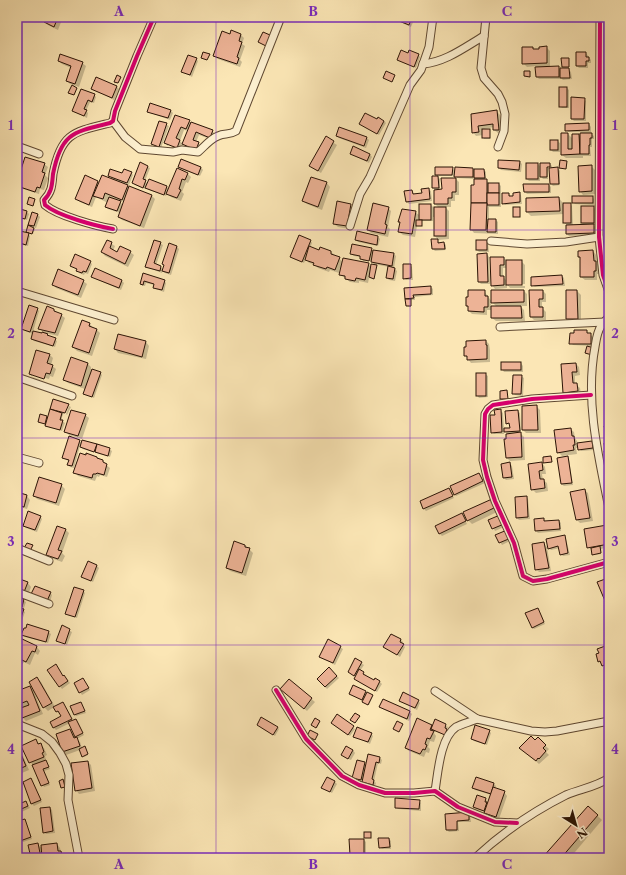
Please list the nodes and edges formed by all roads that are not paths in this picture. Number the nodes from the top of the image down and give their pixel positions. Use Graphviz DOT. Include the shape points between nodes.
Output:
graph roads {
  1 [pos="154,17"];
  2 [pos="281,17"];
  3 [pos="433,17"];
  4 [pos="486,17"];
  5 [pos="600,17"];
  6 [pos="484,36"];
  7 [pos="423,64"];
  8 [pos="113,121"];
  9 [pos="17,146"];
  10 [pos="498,147"];
  11 [pos="39,154"];
  12 [pos="350,226"];
  13 [pos="113,229"];
  14 [pos="599,237"];
  15 [pos="491,240"];
  16 [pos="17,292"];
  17 [pos="609,292"];
  18 [pos="114,320"];
  19 [pos="607,320"];
  20 [pos="500,328"];
  21 [pos="17,377"];
  22 [pos="591,395"];
  23 [pos="72,396"];
  24 [pos="17,457"];
  25 [pos="39,463"];
  26 [pos="609,508"];
  27 [pos="17,548"];
  28 [pos="49,561"];
  29 [pos="609,562"];
  30 [pos="17,592"];
  31 [pos="49,604"];
  32 [pos="276,690"];
  33 [pos="435,691"];
  34 [pos="477,719"];
  35 [pos="609,721"];
  36 [pos="17,724"];
  37 [pos="609,778"];
  38 [pos="435,791"];
  39 [pos="517,823"];
  40 [pos="79,858"];
  41 [pos="476,858"];
  1 -- 8 [label="street"];
  2 -- 8 [label="street" via="236,131 230,135 220,134 198,152 140,149 124,137"];
  3 -- 7 [label="street" via="429,46"];
  4 -- 6 [label="street"];
  5 -- 14 [label="street"];
  6 -- 7 [label="street" via="444,59"];
  6 -- 10 [label="street" via="481,68 484,78 498,94 505,114 504,130"];
  7 -- 12 [label="street" via="410,85 370,177 360,194"];
  8 -- 13 [label="street" via="79,131 65,141 56,161 52,190 44,200 49,208 63,214"];
  9 -- 11 [label="street"];
  14 -- 15 [label="street" via="527,244"];
  14 -- 17 [label="street" via="603,275"];
  16 -- 18 [label="street"];
  19 -- 20 [label="street"];
  19 -- 22 [label="street" via="600,327 596,340"];
  21 -- 23 [label="street"];
  22 -- 26 [label="street" via="599,459"];
  22 -- 29 [label="street" via="532,399 493,405 485,414 483,460 495,501 514,543 523,576 533,581 540,580"];
  24 -- 25 [label="street"];
  27 -- 28 [label="street"];
  30 -- 31 [label="street"];
  32 -- 38 [label="street" via="306,739 342,776 359,785 385,793"];
  33 -- 34 [label="street"];
  34 -- 35 [label="street" via="545,732"];
  34 -- 38 [label="street" via="456,727 449,734 441,754"];
  36 -- 40 [label="street" via="42,734 52,742 66,764 69,775 68,800"];
  37 -- 39 [label="street" via="568,794"];
  38 -- 39 [label="street" via="458,807 496,822"];
  39 -- 41 [label="street"];
}
